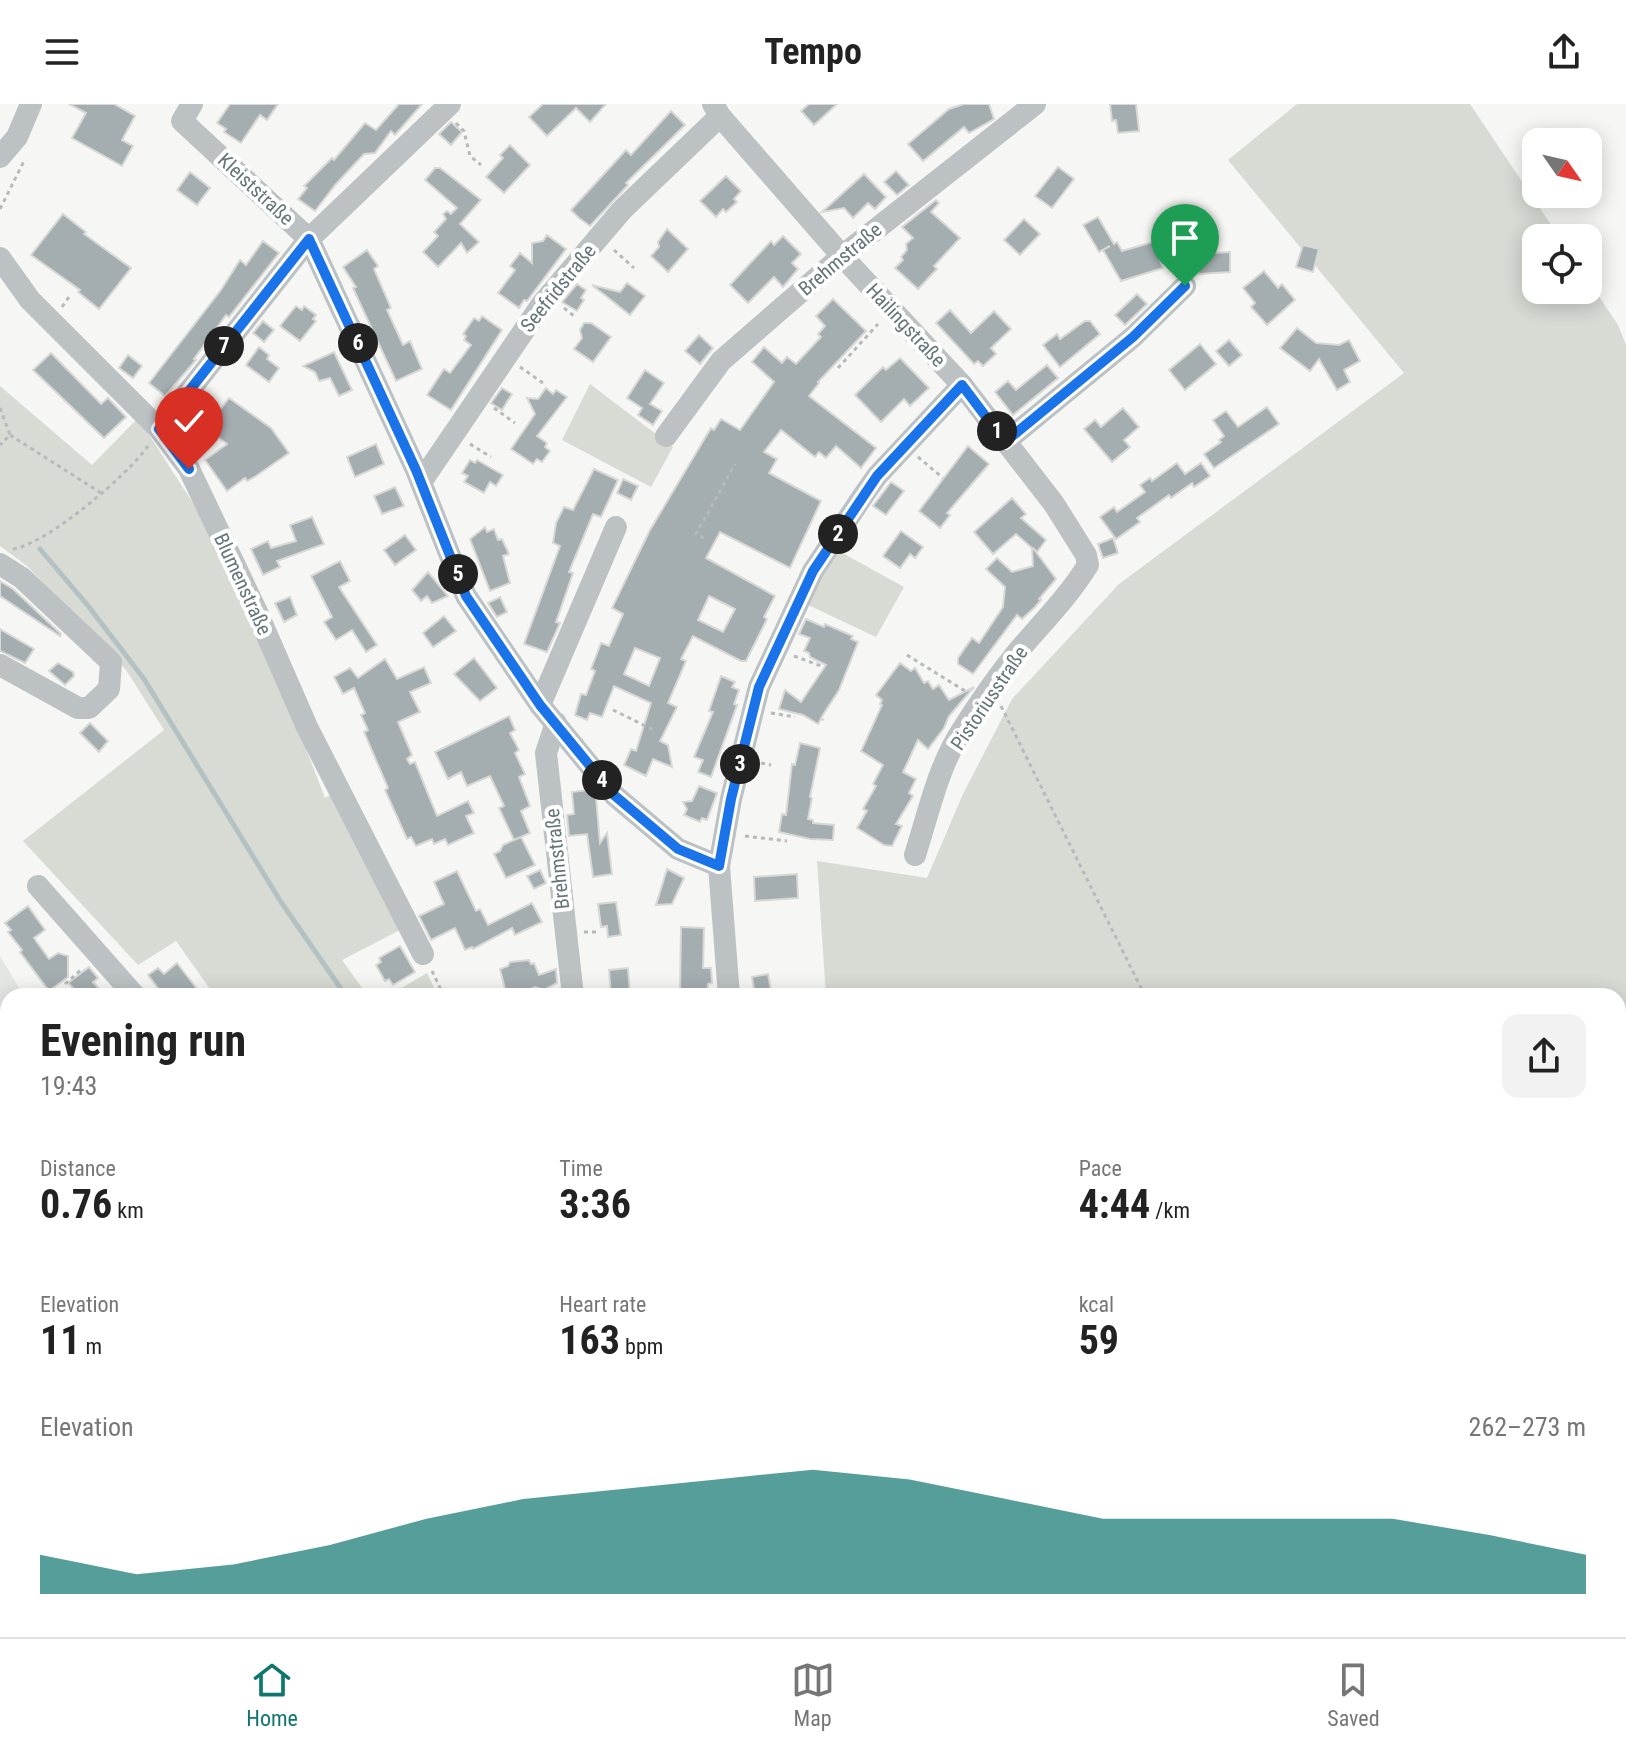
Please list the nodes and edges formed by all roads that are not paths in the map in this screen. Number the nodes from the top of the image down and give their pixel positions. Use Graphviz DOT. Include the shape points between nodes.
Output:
graph roads {
  1 [pos="31,104"];
  2 [pos="192,104"];
  3 [pos="1035,104"];
  4 [pos="447,107"];
  5 [pos="717,110"];
  6 [pos="0,157"];
  7 [pos="309,239"];
  8 [pos="842,256"];
  9 [pos="0,258"];
  10 [pos="1185,286"];
  11 [pos="962,385"];
  12 [pos="159,429"];
  13 [pos="666,436"];
  14 [pos="1005,442"];
  15 [pos="421,482"];
  16 [pos="616,527"];
  17 [pos="1086,555"];
  18 [pos="0,564"];
  19 [pos="0,665"];
  20 [pos="540,705"];
  21 [pos="556,723"];
  22 [pos="915,855"];
  23 [pos="719,866"];
  24 [pos="38,886"];
  25 [pos="423,954"];
  26 [pos="128,988"];
  27 [pos="572,988"];
  28 [pos="728,988"];
  1 -- 6 [label="street" via="17,137"];
  2 -- 7 [label="street, Kleiststraße" via="182,121"];
  3 -- 8 [label="street, Brehmstraße"];
  4 -- 7 [label="street"];
  5 -- 8 [label="street, Hailingstraße"];
  5 -- 15 [label="street, Seefridstraße" via="542,304"];
  7 -- 12 [label="street"];
  7 -- 15 [label="street, Kleiststraße"];
  8 -- 11 [label="street, Hailingstraße"];
  8 -- 13 [label="street, Brehmstraße" via="721,361"];
  9 -- 12 [label="street, Blumenstraße" via="30,300"];
  10 -- 14 [label="street" via="1133,337"];
  11 -- 14 [label="street, Hailingstraße"];
  11 -- 23 [label="street" via="877,476 813,571 759,687"];
  12 -- 25 [label="street, Blumenstraße" via="189,469 307,727"];
  14 -- 17 [label="street, Hailingstraße"];
  15 -- 20 [label="street, Kleiststraße" via="466,596"];
  16 -- 20 [label="street"];
  17 -- 22 [label="street, Pistoriusstraße" via="1088,565 1063,602 1019,650 958,737"];
  18 -- 19 [label="street" via="22,578 111,662 109,689 89,708 78,708"];
  20 -- 21 [label="street, Kleiststraße"];
  21 -- 23 [label="street, Kleiststraße" via="614,795 678,849"];
  21 -- 27 [label="street, Brehmstraße" via="546,753"];
  23 -- 28 [label="street"];
  24 -- 26 [label="street"];
}
